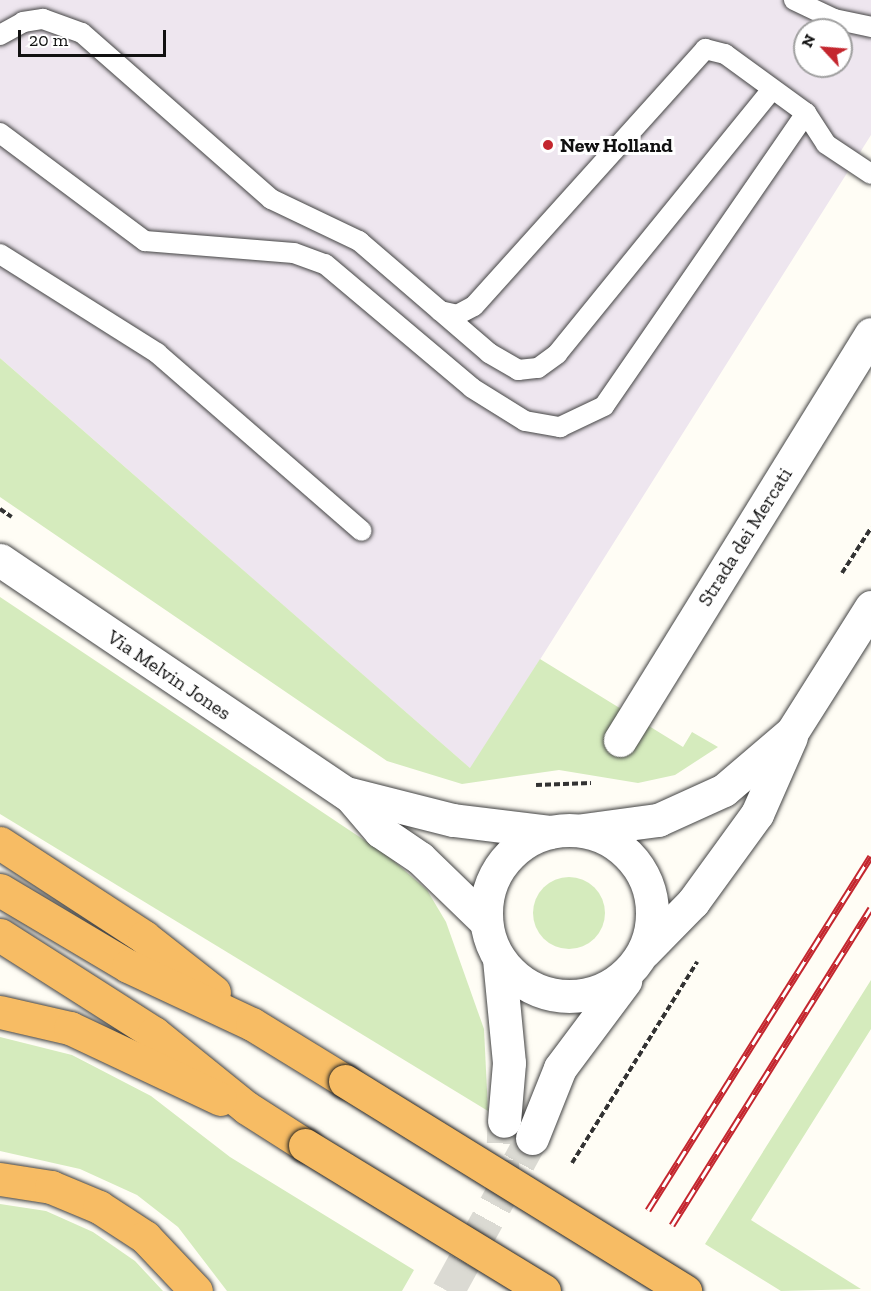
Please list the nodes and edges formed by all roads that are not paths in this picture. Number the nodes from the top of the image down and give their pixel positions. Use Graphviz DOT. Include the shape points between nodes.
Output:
graph roads {
  1 [pos="794,0"];
  2 [pos="871,27"];
  3 [pos="0,35"];
  4 [pos="772,89"];
  5 [pos="806,113"];
  6 [pos="0,133"];
  7 [pos="830,147"];
  8 [pos="780,151"];
  9 [pos="871,174"];
  10 [pos="0,254"];
  11 [pos="436,308"];
  12 [pos="871,334"];
  13 [pos="362,531"];
  14 [pos="0,560"];
  15 [pos="871,607"];
  16 [pos="799,722"];
  17 [pos="620,740"];
  18 [pos="339,789"];
  19 [pos="565,831"];
  20 [pos="0,843"];
  21 [pos="0,890"];
  22 [pos="486,922"];
  23 [pos="0,935"];
  24 [pos="499,959"];
  25 [pos="638,960"];
  26 [pos="0,1012"];
  27 [pos="252,1024"];
  28 [pos="267,1121"];
  29 [pos="504,1121"];
  30 [pos="532,1138"];
  31 [pos="0,1179"];
  32 [pos="196,1291"];
  33 [pos="544,1291"];
  34 [pos="685,1291"];
  1 -- 2 [label="lane" via="834,19"];
  3 -- 11 [label="lane" via="23,22 43,19 82,33 271,199 359,241"];
  4 -- 5 [label="lane"];
  4 -- 11 [label="lane" via="720,51 700,51 471,309 452,315"];
  4 -- 11 [label="lane" via="547,363 528,371 509,367"];
  5 -- 7 [label="lane"];
  5 -- 8 [label="lane"];
  6 -- 8 [label="lane" via="145,241 294,253 325,264 472,388 525,421 547,428 572,425 604,406"];
  7 -- 8 [label="lane" via="802,139"];
  7 -- 9 [label="lane"];
  10 -- 13 [label="lane" via="157,352"];
  12 -- 17 [label="street, Strada dei Mercati"];
  14 -- 18 [label="street, Via Melvin Jones"];
  15 -- 16 [label="street"];
  16 -- 19 [label="street" via="772,751 706,802 650,822"];
  16 -- 25 [label="street" via="757,814 693,902"];
  18 -- 19 [label="street, Via Melvin Jones" via="364,800 453,820"];
  18 -- 22 [label="street, Via Melvin Jones"];
  19 -- 22 [label="street" via="514,850 501,866 486,902"];
  19 -- 25 [label="street" via="612,841 644,876 653,907"];
  20 -- 27 [label="highway" via="144,937"];
  21 -- 27 [label="highway" via="128,966"];
  22 -- 24 [label="street"];
  23 -- 28 [label="highway" via="163,1039"];
  24 -- 25 [label="street" via="528,986 566,998 605,989"];
  24 -- 29 [label="street" via="509,1063"];
  25 -- 30 [label="street" via="560,1068"];
  26 -- 28 [label="highway" via="70,1028"];
  27 -- 34 [label="highway, bridge"];
  28 -- 33 [label="highway, bridge"];
  31 -- 32 [label="highway" via="51,1187 99,1207 145,1237"];
}
